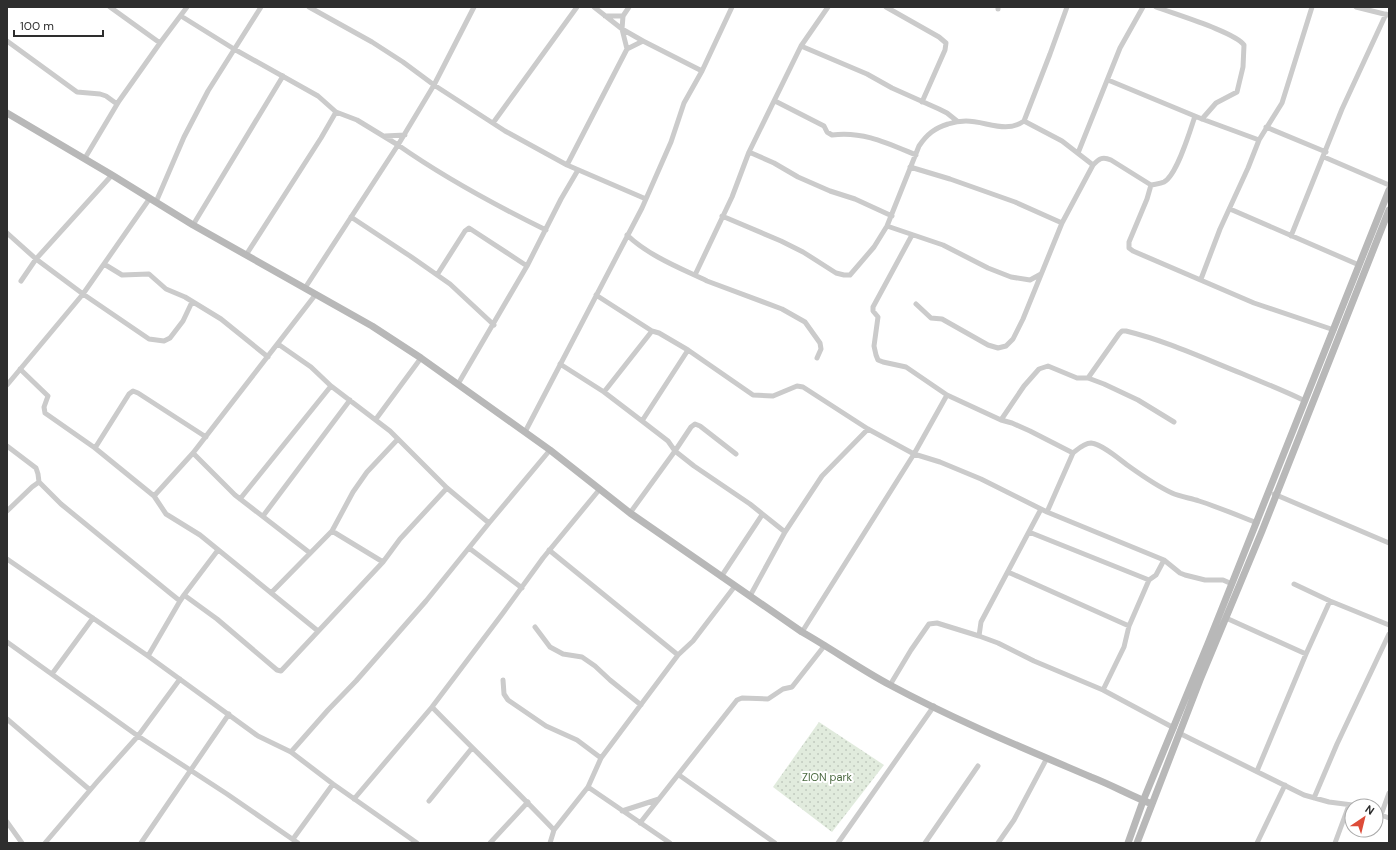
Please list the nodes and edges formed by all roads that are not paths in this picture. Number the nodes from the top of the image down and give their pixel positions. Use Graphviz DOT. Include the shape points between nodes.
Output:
graph roads {
  1 [pos="110,7"];
  2 [pos="187,7"];
  3 [pos="261,7"];
  4 [pos="309,7"];
  5 [pos="474,7"];
  6 [pos="576,7"];
  7 [pos="594,7"];
  8 [pos="629,7"];
  9 [pos="732,7"];
  10 [pos="828,7"];
  11 [pos="886,7"];
  12 [pos="1067,7"];
  13 [pos="1144,7"];
  14 [pos="1156,7"];
  15 [pos="1312,7"];
  16 [pos="1356,7"];
  17 [pos="1387,14"];
  18 [pos="181,16"];
  19 [pos="605,16"];
  20 [pos="623,16"];
  21 [pos="622,29"];
  22 [pos="7,41"];
  23 [pos="643,41"];
  24 [pos="160,43"];
  25 [pos="801,46"];
  26 [pos="234,49"];
  27 [pos="627,49"];
  28 [pos="702,71"];
  29 [pos="283,76"];
  30 [pos="1108,80"];
  31 [pos="434,85"];
  32 [pos="775,101"];
  33 [pos="922,102"];
  34 [pos="117,104"];
  35 [pos="336,112"];
  36 [pos="7,113"];
  37 [pos="1195,116"];
  38 [pos="1202,119"];
  39 [pos="957,121"];
  40 [pos="1024,122"];
  41 [pos="493,123"];
  42 [pos="1266,127"];
  43 [pos="405,135"];
  44 [pos="384,137"];
  45 [pos="1259,140"];
  46 [pos="398,145"];
  47 [pos="749,152"];
  48 [pos="1078,153"];
  49 [pos="1325,154"];
  50 [pos="916,155"];
  51 [pos="85,158"];
  52 [pos="567,165"];
  53 [pos="1093,165"];
  54 [pos="910,167"];
  55 [pos="578,170"];
  56 [pos="112,175"];
  57 [pos="1389,184"];
  58 [pos="1151,185"];
  59 [pos="1389,190"];
  60 [pos="646,199"];
  61 [pos="153,200"];
  62 [pos="1230,209"];
  63 [pos="1389,210"];
  64 [pos="722,216"];
  65 [pos="892,216"];
  66 [pos="351,217"];
  67 [pos="1062,224"];
  68 [pos="194,225"];
  69 [pos="887,226"];
  70 [pos="546,230"];
  71 [pos="7,234"];
  72 [pos="627,235"];
  73 [pos="912,235"];
  74 [pos="1291,236"];
  75 [pos="246,255"];
  76 [pos="36,259"];
  77 [pos="104,264"];
  78 [pos="1360,265"];
  79 [pos="527,266"];
  80 [pos="1042,274"];
  81 [pos="437,275"];
  82 [pos="695,275"];
  83 [pos="1030,280"];
  84 [pos="1201,280"];
  85 [pos="21,281"];
  86 [pos="305,288"];
  87 [pos="1035,288"];
  88 [pos="82,294"];
  89 [pos="316,294"];
  90 [pos="596,295"];
  91 [pos="192,302"];
  92 [pos="916,304"];
  93 [pos="494,325"];
  94 [pos="1334,330"];
  95 [pos="652,331"];
  96 [pos="278,344"];
  97 [pos="688,350"];
  98 [pos="268,357"];
  99 [pos="421,358"];
  100 [pos="817,358"];
  101 [pos="560,364"];
  102 [pos="20,369"];
  103 [pos="1088,378"];
  104 [pos="458,384"];
  105 [pos="7,385"];
  106 [pos="331,386"];
  107 [pos="604,392"];
  108 [pos="947,395"];
  109 [pos="350,400"];
  110 [pos="1305,401"];
  111 [pos="376,419"];
  112 [pos="1001,420"];
  113 [pos="642,421"];
  114 [pos="1174,422"];
  115 [pos="868,429"];
  116 [pos="525,432"];
  117 [pos="206,437"];
  118 [pos="398,440"];
  119 [pos="7,446"];
  120 [pos="95,448"];
  121 [pos="550,450"];
  122 [pos="675,451"];
  123 [pos="193,453"];
  124 [pos="736,454"];
  125 [pos="914,454"];
  126 [pos="1073,454"];
  127 [pos="39,482"];
  128 [pos="447,488"];
  129 [pos="599,490"];
  130 [pos="1269,491"];
  131 [pos="1276,495"];
  132 [pos="154,496"];
  133 [pos="240,499"];
  134 [pos="1041,509"];
  135 [pos="7,511"];
  136 [pos="1047,512"];
  137 [pos="630,513"];
  138 [pos="762,515"];
  139 [pos="263,516"];
  140 [pos="489,522"];
  141 [pos="1256,523"];
  142 [pos="332,531"];
  143 [pos="785,532"];
  144 [pos="1029,532"];
  145 [pos="1389,543"];
  146 [pos="469,548"];
  147 [pos="218,550"];
  148 [pos="549,550"];
  149 [pos="310,553"];
  150 [pos="7,559"];
  151 [pos="1164,560"];
  152 [pos="383,562"];
  153 [pos="1008,572"];
  154 [pos="721,577"];
  155 [pos="1149,580"];
  156 [pos="1232,584"];
  157 [pos="1294,584"];
  158 [pos="736,586"];
  159 [pos="522,588"];
  160 [pos="271,593"];
  161 [pos="184,595"];
  162 [pos="750,596"];
  163 [pos="180,601"];
  164 [pos="1330,601"];
  165 [pos="93,618"];
  166 [pos="1226,618"];
  167 [pos="1389,625"];
  168 [pos="535,626"];
  169 [pos="1129,626"];
  170 [pos="318,631"];
  171 [pos="802,632"];
  172 [pos="1389,634"];
  173 [pos="979,636"];
  174 [pos="7,642"];
  175 [pos="825,644"];
  176 [pos="1306,654"];
  177 [pos="678,655"];
  178 [pos="148,656"];
  179 [pos="52,674"];
  180 [pos="180,679"];
  181 [pos="503,680"];
  182 [pos="890,685"];
  183 [pos="1103,690"];
  184 [pos="641,705"];
  185 [pos="934,706"];
  186 [pos="432,707"];
  187 [pos="229,714"];
  188 [pos="7,719"];
  189 [pos="1177,730"];
  190 [pos="138,736"];
  191 [pos="472,748"];
  192 [pos="291,752"];
  193 [pos="601,758"];
  194 [pos="1047,758"];
  195 [pos="978,766"];
  196 [pos="190,771"];
  197 [pos="1257,771"];
  198 [pos="679,774"];
  199 [pos="333,784"];
  200 [pos="1285,785"];
  201 [pos="588,787"];
  202 [pos="90,790"];
  203 [pos="1389,793"];
  204 [pos="1314,798"];
  205 [pos="354,799"];
  206 [pos="659,799"];
  207 [pos="429,801"];
  208 [pos="1143,801"];
  209 [pos="528,802"];
  210 [pos="1384,803"];
  211 [pos="1152,804"];
  212 [pos="1344,804"];
  213 [pos="622,811"];
  214 [pos="1344,818"];
  215 [pos="7,822"];
  216 [pos="640,823"];
  217 [pos="554,830"];
  218 [pos="293,839"];
  219 [pos="22,843"];
  220 [pos="45,843"];
  221 [pos="140,843"];
  222 [pos="298,843"];
  223 [pos="416,843"];
  224 [pos="490,843"];
  225 [pos="550,843"];
  226 [pos="670,843"];
  227 [pos="774,843"];
  228 [pos="838,843"];
  229 [pos="925,843"];
  230 [pos="998,843"];
  231 [pos="1128,843"];
  232 [pos="1137,843"];
  233 [pos="1257,843"];
  234 [pos="1335,843"];
  1 -- 24 [label="street"];
  2 -- 18 [label="street"];
  3 -- 26 [label="street"];
  4 -- 31 [label="street" via="372,42"];
  5 -- 31 [label="street"];
  6 -- 41 [label="street"];
  7 -- 19 [label="street"];
  8 -- 20 [label="street"];
  9 -- 28 [label="street"];
  10 -- 25 [label="street"];
  11 -- 33 [label="street" via="946,43"];
  12 -- 40 [label="street"];
  13 -- 30 [label="street" via="1120,48"];
  14 -- 38 [label="street" via="1223,32 1244,45 1243,66 1237,92 1216,103"];
  15 -- 42 [label="street" via="1282,103"];
  16 -- 17 [label="street"];
  17 -- 49 [label="street" via="1353,82"];
  18 -- 24 [label="street"];
  18 -- 26 [label="street"];
  19 -- 20 [label="street"];
  19 -- 21 [label="street"];
  20 -- 21 [label="street"];
  21 -- 23 [label="street"];
  21 -- 27 [label="street"];
  22 -- 34 [label="street" via="77,92 100,94"];
  23 -- 27 [label="street"];
  23 -- 28 [label="street"];
  24 -- 34 [label="street"];
  25 -- 32 [label="street"];
  25 -- 33 [label="street" via="867,74"];
  26 -- 29 [label="street"];
  26 -- 61 [label="street" via="208,91"];
  27 -- 52 [label="street"];
  28 -- 60 [label="street" via="681,111 671,142"];
  29 -- 35 [label="street" via="318,96"];
  29 -- 68 [label="street"];
  30 -- 37 [label="street"];
  30 -- 48 [label="street"];
  31 -- 41 [label="street"];
  31 -- 43 [label="street"];
  32 -- 47 [label="street"];
  32 -- 50 [label="street" via="824,126 832,135 865,136"];
  33 -- 39 [label="street" via="947,113"];
  34 -- 51 [label="street"];
  35 -- 44 [label="street" via="357,120"];
  35 -- 75 [label="street"];
  36 -- 51 [label="street"];
  37 -- 38 [label="street"];
  37 -- 58 [label="street" via="1172,173 1164,182"];
  38 -- 45 [label="street"];
  39 -- 40 [label="street" via="1006,127"];
  39 -- 50 [label="street" via="934,129 925,137"];
  40 -- 48 [label="street" via="1062,141"];
  41 -- 52 [label="street"];
  42 -- 45 [label="street"];
  42 -- 49 [label="street"];
  43 -- 44 [label="street"];
  43 -- 46 [label="street"];
  44 -- 46 [label="street"];
  45 -- 62 [label="street"];
  46 -- 66 [label="street"];
  46 -- 70 [label="street" via="480,196"];
  47 -- 64 [label="street"];
  47 -- 65 [label="street" via="830,191"];
  48 -- 53 [label="street"];
  49 -- 57 [label="street"];
  49 -- 74 [label="street"];
  50 -- 54 [label="street"];
  51 -- 56 [label="street"];
  52 -- 55 [label="street"];
  53 -- 58 [label="street" via="1098,160 1106,158"];
  53 -- 67 [label="street"];
  54 -- 65 [label="street"];
  54 -- 67 [label="street" via="1014,202"];
  55 -- 60 [label="street"];
  55 -- 70 [label="street"];
  56 -- 61 [label="street"];
  56 -- 76 [label="street"];
  58 -- 84 [label="street" via="1129,248 1137,254"];
  59 -- 78 [label="street"];
  60 -- 72 [label="street"];
  61 -- 68 [label="street"];
  61 -- 77 [label="street"];
  62 -- 74 [label="street"];
  62 -- 84 [label="street"];
  63 -- 131 [label="street"];
  64 -- 69 [label="street" via="781,241 844,276 855,271"];
  64 -- 82 [label="street"];
  65 -- 69 [label="street"];
  66 -- 81 [label="street"];
  66 -- 86 [label="street"];
  67 -- 80 [label="street"];
  68 -- 75 [label="street"];
  69 -- 73 [label="street"];
  70 -- 79 [label="street"];
  71 -- 76 [label="street"];
  72 -- 82 [label="street" via="644,249"];
  72 -- 90 [label="street"];
  73 -- 83 [label="street" via="943,245 1002,274"];
  73 -- 108 [label="street" via="873,306 873,311 878,317 874,346 878,360 906,367"];
  74 -- 78 [label="street"];
  75 -- 86 [label="street"];
  76 -- 85 [label="street"];
  76 -- 88 [label="street"];
  77 -- 88 [label="street"];
  77 -- 91 [label="street" via="122,275 147,274 166,289"];
  78 -- 94 [label="street"];
  79 -- 81 [label="street" via="469,228"];
  79 -- 93 [label="street"];
  80 -- 83 [label="street"];
  80 -- 87 [label="street"];
  81 -- 93 [label="street" via="459,291"];
  82 -- 100 [label="street" via="782,309 804,322 820,343 821,349"];
  83 -- 87 [label="street"];
  84 -- 94 [label="street"];
  86 -- 89 [label="street"];
  87 -- 92 [label="street" via="1024,319 1013,339 1006,346 998,348 988,346 942,319 930,318"];
  88 -- 91 [label="street" via="145,337 164,341 179,327"];
  88 -- 102 [label="street"];
  89 -- 96 [label="street"];
  89 -- 99 [label="street"];
  90 -- 95 [label="street"];
  90 -- 101 [label="street"];
  91 -- 98 [label="street" via="221,319"];
  93 -- 104 [label="street"];
  94 -- 110 [label="street"];
  95 -- 97 [label="street"];
  95 -- 107 [label="street"];
  96 -- 98 [label="street"];
  96 -- 106 [label="street" via="311,367"];
  97 -- 113 [label="street"];
  97 -- 115 [label="street" via="753,395 773,396 800,385"];
  98 -- 117 [label="street"];
  99 -- 104 [label="street"];
  99 -- 111 [label="street"];
  101 -- 107 [label="street"];
  101 -- 116 [label="street"];
  102 -- 105 [label="street"];
  102 -- 120 [label="street" via="46,394 47,400 43,410 45,413"];
  103 -- 110 [label="street" via="1119,334 1126,331 1206,358"];
  103 -- 112 [label="street" via="1077,378 1048,366 1043,367 1024,386"];
  103 -- 114 [label="street" via="1134,397"];
  104 -- 116 [label="street"];
  106 -- 109 [label="street"];
  106 -- 133 [label="street"];
  107 -- 113 [label="street"];
  108 -- 112 [label="street"];
  108 -- 125 [label="street"];
  109 -- 111 [label="street"];
  109 -- 139 [label="street"];
  110 -- 130 [label="street"];
  111 -- 118 [label="street"];
  112 -- 126 [label="street" via="1030,431"];
  113 -- 122 [label="street" via="668,441"];
  115 -- 125 [label="street"];
  115 -- 143 [label="street" via="822,476"];
  116 -- 121 [label="street"];
  117 -- 120 [label="street" via="132,391"];
  117 -- 123 [label="street"];
  118 -- 128 [label="street"];
  118 -- 142 [label="street" via="356,487"];
  119 -- 127 [label="street" via="36,468"];
  120 -- 132 [label="street"];
  121 -- 129 [label="street"];
  121 -- 140 [label="street"];
  122 -- 124 [label="street" via="691,426 696,424"];
  122 -- 137 [label="street"];
  122 -- 138 [label="street"];
  123 -- 132 [label="street"];
  123 -- 133 [label="street"];
  125 -- 134 [label="street" via="981,479"];
  125 -- 171 [label="street"];
  126 -- 136 [label="street"];
  126 -- 141 [label="street" via="1085,444 1097,445 1171,492"];
  127 -- 135 [label="street"];
  127 -- 163 [label="street" via="61,504"];
  128 -- 140 [label="street"];
  128 -- 152 [label="street" via="400,539"];
  129 -- 137 [label="street"];
  129 -- 148 [label="street"];
  130 -- 131 [label="street"];
  130 -- 141 [label="street"];
  131 -- 145 [label="street"];
  131 -- 166 [label="street"];
  132 -- 147 [label="street" via="166,514 200,535"];
  133 -- 139 [label="street"];
  134 -- 136 [label="street"];
  134 -- 144 [label="street"];
  136 -- 151 [label="street"];
  137 -- 154 [label="street"];
  138 -- 143 [label="street"];
  138 -- 154 [label="street"];
  139 -- 149 [label="street"];
  140 -- 146 [label="street"];
  141 -- 156 [label="street"];
  142 -- 149 [label="street"];
  142 -- 152 [label="street"];
  143 -- 162 [label="street"];
  144 -- 153 [label="street"];
  144 -- 155 [label="street"];
  146 -- 159 [label="street"];
  146 -- 192 [label="street" via="426,601"];
  147 -- 160 [label="street"];
  147 -- 161 [label="street"];
  148 -- 159 [label="street"];
  148 -- 177 [label="street"];
  149 -- 160 [label="street"];
  150 -- 165 [label="street"];
  151 -- 155 [label="street" via="1156,575"];
  151 -- 156 [label="street" via="1186,575 1205,580 1223,580"];
  152 -- 170 [label="street"];
  153 -- 169 [label="street"];
  153 -- 173 [label="street" via="981,622"];
  154 -- 158 [label="street"];
  155 -- 169 [label="street"];
  156 -- 189 [label="street" via="1193,677"];
  157 -- 164 [label="street"];
  158 -- 162 [label="street"];
  158 -- 177 [label="street" via="693,641"];
  159 -- 186 [label="street"];
  160 -- 170 [label="street"];
  161 -- 163 [label="street"];
  161 -- 170 [label="street" via="218,619 277,670 281,671"];
  162 -- 171 [label="street"];
  163 -- 178 [label="street"];
  164 -- 167 [label="street"];
  164 -- 176 [label="street"];
  165 -- 178 [label="street"];
  165 -- 179 [label="street"];
  166 -- 176 [label="street"];
  166 -- 189 [label="street"];
  168 -- 184 [label="street" via="550,647 563,654 582,657"];
  169 -- 183 [label="street" via="1124,647"];
  171 -- 175 [label="street"];
  172 -- 204 [label="street"];
  173 -- 182 [label="street" via="937,623 929,624"];
  173 -- 183 [label="street"];
  174 -- 179 [label="street"];
  175 -- 182 [label="street" via="845,659"];
  175 -- 198 [label="street" via="792,687 783,689 768,699 737,700"];
  176 -- 197 [label="street"];
  177 -- 184 [label="street"];
  178 -- 180 [label="street"];
  179 -- 190 [label="street"];
  180 -- 187 [label="street"];
  180 -- 190 [label="street"];
  181 -- 193 [label="street" via="504,694 508,700 546,726 576,740"];
  182 -- 185 [label="street"];
  183 -- 189 [label="street"];
  184 -- 193 [label="street"];
  185 -- 194 [label="street" via="994,736"];
  185 -- 228 [label="street"];
  186 -- 191 [label="street"];
  186 -- 205 [label="street"];
  187 -- 192 [label="street" via="258,736"];
  187 -- 196 [label="street"];
  188 -- 202 [label="street"];
  189 -- 197 [label="street"];
  189 -- 208 [label="street"];
  189 -- 211 [label="street"];
  190 -- 196 [label="street"];
  190 -- 202 [label="street"];
  191 -- 207 [label="street"];
  191 -- 209 [label="street"];
  192 -- 199 [label="street"];
  193 -- 201 [label="street"];
  194 -- 208 [label="street"];
  194 -- 230 [label="street" via="1014,820"];
  195 -- 229 [label="street"];
  196 -- 218 [label="street"];
  196 -- 221 [label="street"];
  197 -- 200 [label="street"];
  198 -- 206 [label="street"];
  198 -- 227 [label="street"];
  199 -- 205 [label="street"];
  199 -- 218 [label="street"];
  200 -- 204 [label="street"];
  200 -- 233 [label="street"];
  201 -- 213 [label="street"];
  201 -- 217 [label="street"];
  202 -- 220 [label="street"];
  203 -- 210 [label="street"];
  204 -- 212 [label="street"];
  205 -- 223 [label="street"];
  206 -- 213 [label="street"];
  206 -- 216 [label="street"];
  208 -- 211 [label="street"];
  208 -- 231 [label="street"];
  209 -- 217 [label="street"];
  209 -- 224 [label="street"];
  211 -- 232 [label="street"];
  213 -- 216 [label="street"];
  214 -- 234 [label="street"];
  215 -- 219 [label="street"];
  216 -- 226 [label="street"];
  217 -- 225 [label="street"];
  218 -- 222 [label="street"];
}
